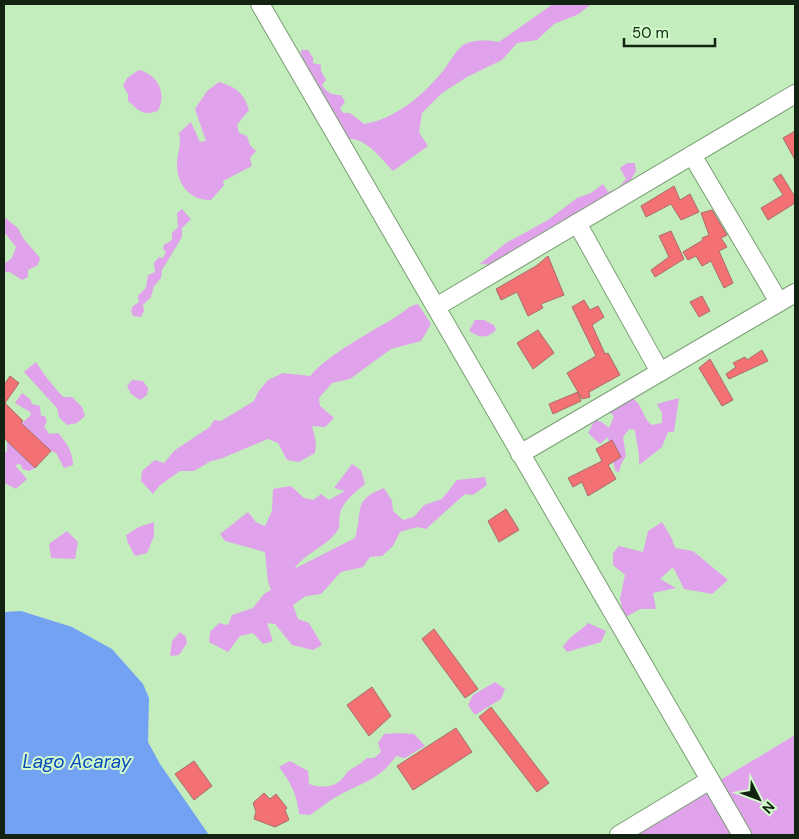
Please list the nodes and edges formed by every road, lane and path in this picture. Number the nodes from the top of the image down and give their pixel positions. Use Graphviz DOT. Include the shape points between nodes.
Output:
graph roads {
  1 [pos="260,4"];
  2 [pos="795,94"];
  3 [pos="692,155"];
  4 [pos="577,223"];
  5 [pos="795,293"];
  6 [pos="779,302"];
  7 [pos="436,307"];
  8 [pos="660,372"];
  9 [pos="520,454"];
  10 [pos="710,780"];
  11 [pos="619,835"];
  12 [pos="742,835"];
  1 -- 7 [label="street"];
  2 -- 3 [label="street"];
  3 -- 4 [label="street"];
  3 -- 6 [label="street"];
  4 -- 7 [label="street"];
  4 -- 8 [label="street"];
  5 -- 6 [label="street"];
  6 -- 8 [label="street"];
  7 -- 9 [label="street"];
  8 -- 9 [label="street"];
  9 -- 10 [label="street"];
  10 -- 11 [label="street"];
  10 -- 12 [label="street"];
}
